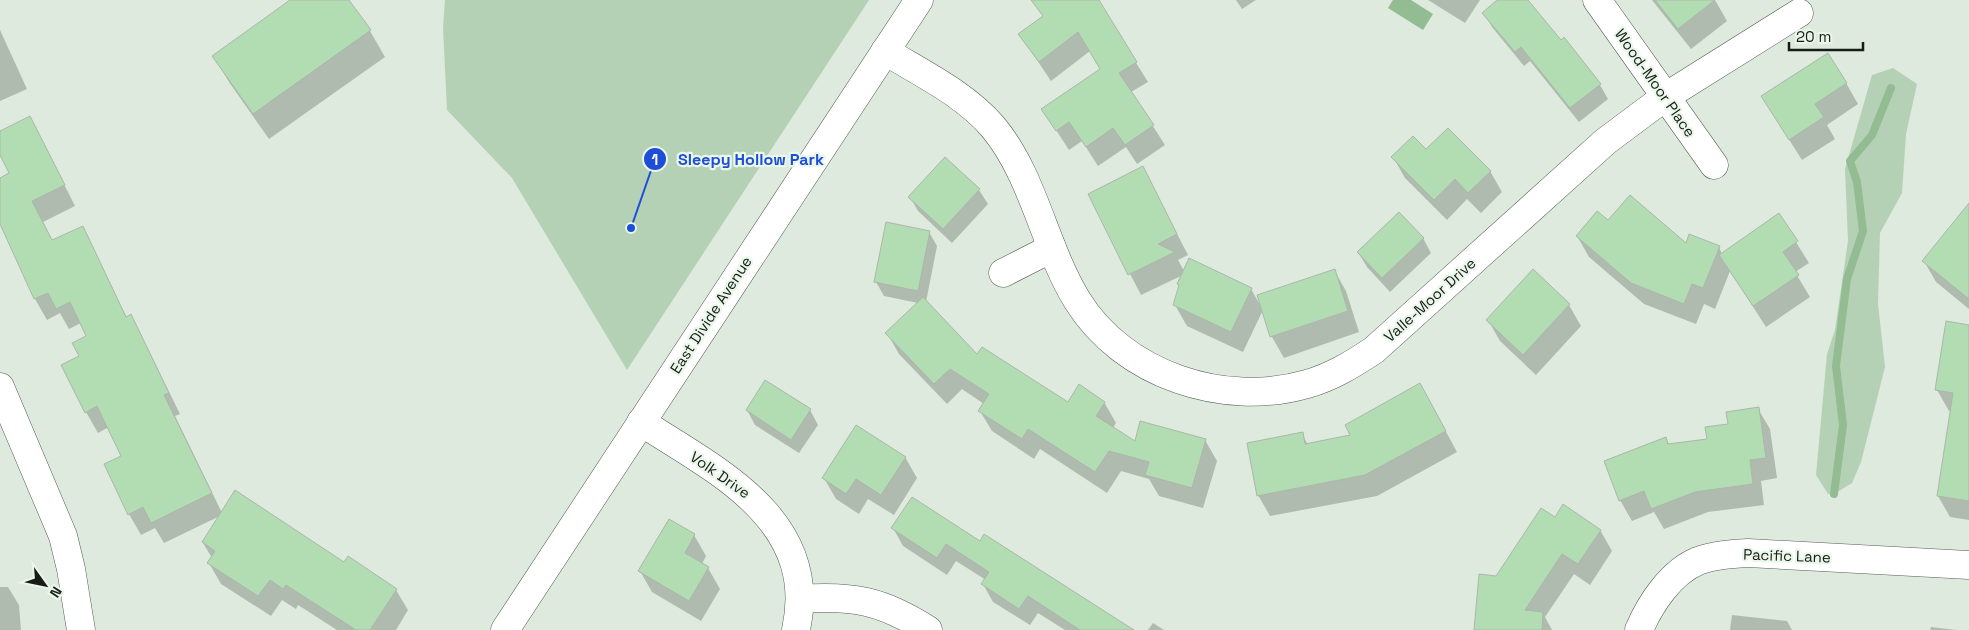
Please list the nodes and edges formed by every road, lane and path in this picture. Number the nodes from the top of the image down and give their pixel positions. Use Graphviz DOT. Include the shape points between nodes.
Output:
graph roads {
  1 [pos="918,0"];
  2 [pos="1596,0"];
  3 [pos="1800,13"];
  4 [pos="885,51"];
  5 [pos="1665,97"];
  6 [pos="1714,165"];
  7 [pos="1052,248"];
  8 [pos="1003,273"];
  9 [pos="0,387"];
  10 [pos="641,422"];
  11 [pos="1969,565"];
  12 [pos="800,599"];
  13 [pos="81,630"];
  14 [pos="505,630"];
  15 [pos="796,630"];
  16 [pos="928,630"];
  17 [pos="1639,630"];
  1 -- 4 [label="street, East Divide Avenue"];
  2 -- 5 [label="street, Wood-Moor Place"];
  3 -- 5 [label="street, Valle-Moor Drive"];
  4 -- 7 [label="street, Valle-Moor Drive" via="958,96 992,127 1017,166"];
  4 -- 10 [label="street, East Divide Avenue"];
  5 -- 6 [label="street, Wood-Moor Place"];
  5 -- 7 [label="street, Valle-Moor Drive" via="1577,166 1374,350 1332,375 1307,384 1281,389 1230,391 1188,382 1158,371 1119,346 1089,316"];
  7 -- 8 [label="street"];
  9 -- 13 [label="street" via="62,536"];
  10 -- 12 [label="street, Volk Drive" via="741,487 766,512 791,555"];
  10 -- 14 [label="street, East Divide Avenue"];
  11 -- 17 [label="street, Pacific Lane" via="1748,553 1722,555 1698,562 1678,574 1658,596"];
  12 -- 15 [label="street, Volk Drive"];
  12 -- 16 [label="street" via="829,596 867,600 895,610"];
}
